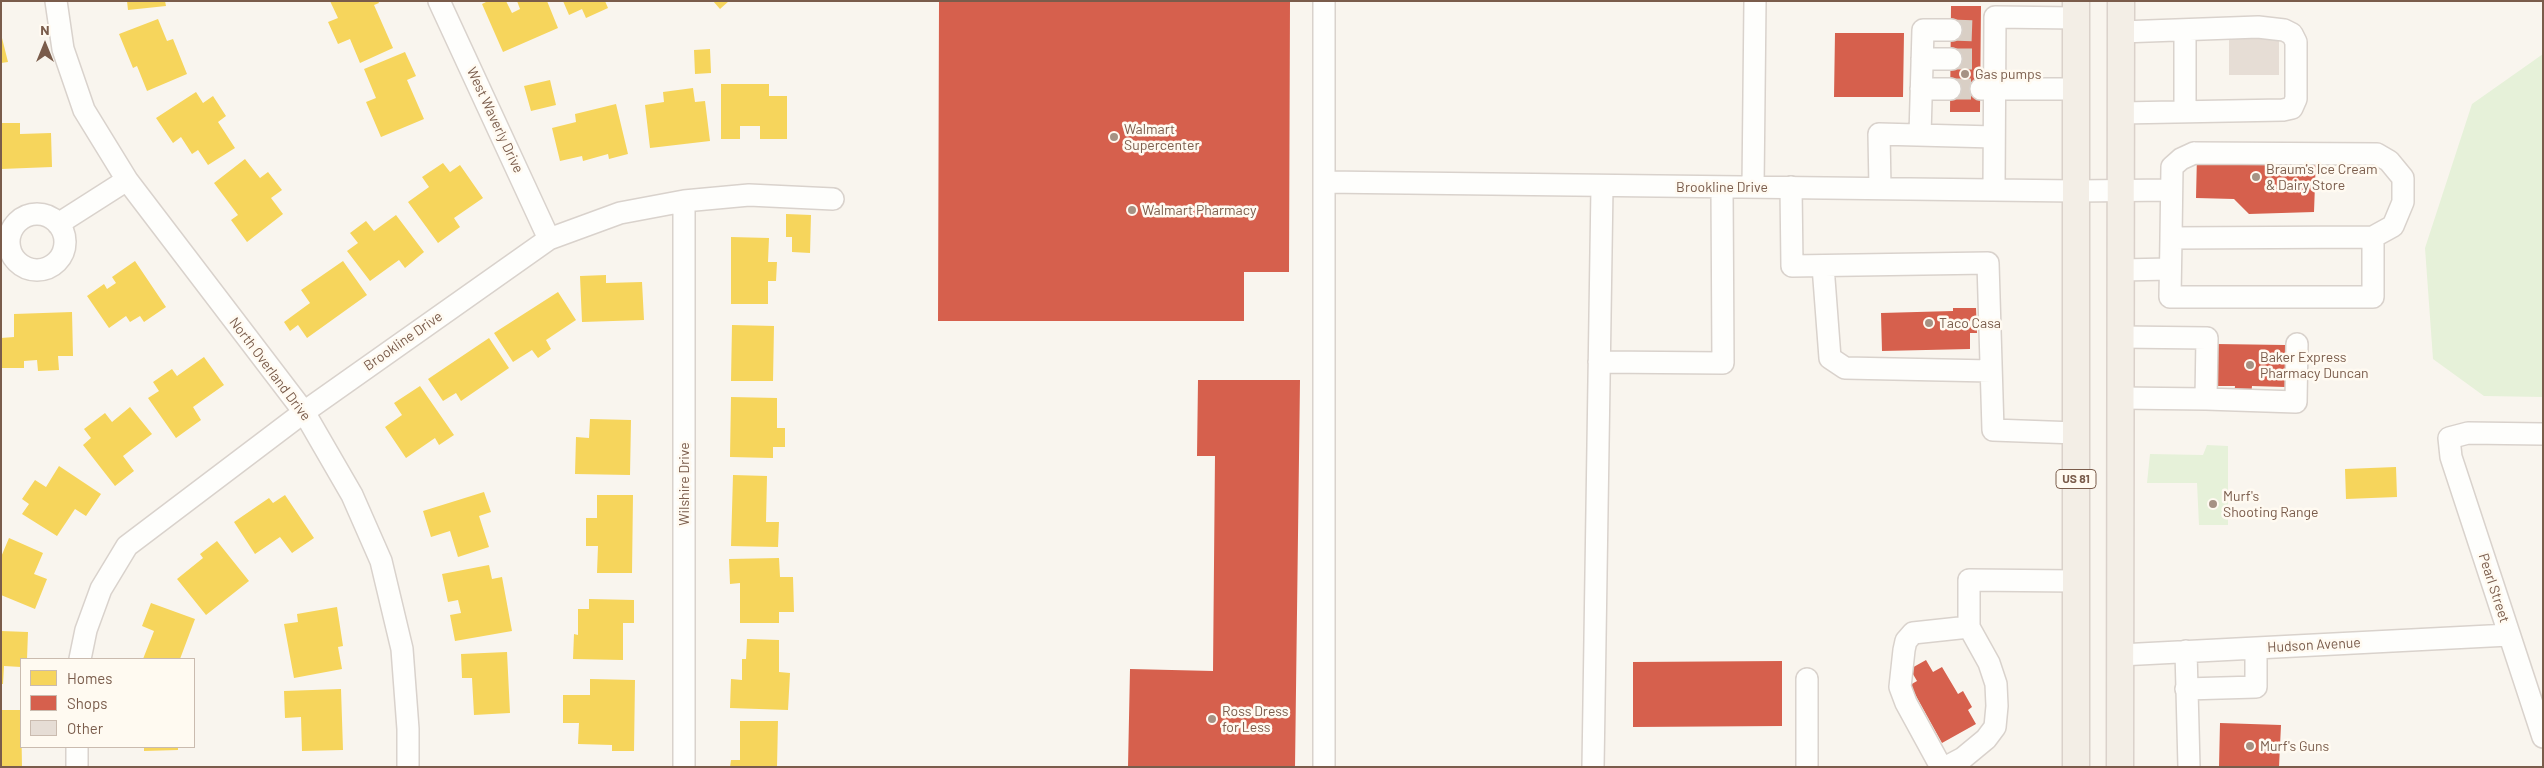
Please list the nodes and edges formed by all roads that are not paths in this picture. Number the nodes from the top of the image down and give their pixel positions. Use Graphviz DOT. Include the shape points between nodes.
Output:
graph roads {
  1 [pos="56,1"];
  2 [pos="439,1"];
  3 [pos="1324,1"];
  4 [pos="1755,1"];
  5 [pos="2121,1"];
  6 [pos="2076,10"];
  7 [pos="1951,30"];
  8 [pos="2185,30"];
  9 [pos="2121,32"];
  10 [pos="1922,59"];
  11 [pos="1951,59"];
  12 [pos="1921,89"];
  13 [pos="1950,89"];
  14 [pos="1987,89"];
  15 [pos="2076,89"];
  16 [pos="2185,112"];
  17 [pos="2121,113"];
  18 [pos="1920,135"];
  19 [pos="1994,137"];
  20 [pos="127,180"];
  21 [pos="1324,182"];
  22 [pos="1602,187"];
  23 [pos="1722,187"];
  24 [pos="1753,187"];
  25 [pos="1791,187"];
  26 [pos="1880,188"];
  27 [pos="1994,190"];
  28 [pos="2171,190"];
  29 [pos="2076,191"];
  30 [pos="2121,191"];
  31 [pos="833,198"];
  32 [pos="684,201"];
  33 [pos="58,224"];
  34 [pos="2373,237"];
  35 [pos="2171,238"];
  36 [pos="549,239"];
  37 [pos="1823,266"];
  38 [pos="2170,269"];
  39 [pos="2121,270"];
  40 [pos="2121,337"];
  41 [pos="2297,344"];
  42 [pos="1599,362"];
  43 [pos="1991,371"];
  44 [pos="2120,398"];
  45 [pos="2206,399"];
  46 [pos="304,412"];
  47 [pos="2076,434"];
  48 [pos="2543,434"];
  49 [pos="2076,581"];
  50 [pos="1969,627"];
  51 [pos="2509,636"];
  52 [pos="2256,648"];
  53 [pos="2186,651"];
  54 [pos="2120,654"];
  55 [pos="80,658"];
  56 [pos="1807,679"];
  57 [pos="2186,689"];
  58 [pos="2543,738"];
  59 [pos="77,748"];
  60 [pos="77,767"];
  61 [pos="408,767"];
  62 [pos="684,767"];
  63 [pos="1324,767"];
  64 [pos="1593,767"];
  65 [pos="1807,767"];
  66 [pos="1941,767"];
  67 [pos="1946,767"];
  68 [pos="2076,767"];
  69 [pos="2120,767"];
  70 [pos="2189,767"];
  1 -- 20 [label="street, North Overland Drive" via="63,49 84,110"];
  2 -- 36 [label="street, West Waverly Drive"];
  3 -- 21 [label="street"];
  4 -- 24 [label="street"];
  5 -- 9 [label="main road"];
  6 -- 14 [label="street" via="1995,17 1988,31"];
  6 -- 15 [label="main road, US 81"];
  7 -- 10 [label="street" via="1923,30"];
  8 -- 9 [label="street"];
  8 -- 16 [label="street"];
  8 -- 16 [label="street" via="2258,27 2292,34 2296,42 2296,99 2292,108 2283,110"];
  9 -- 17 [label="main road"];
  10 -- 11 [label="street"];
  10 -- 12 [label="street"];
  12 -- 13 [label="street"];
  12 -- 18 [label="street"];
  14 -- 15 [label="street"];
  14 -- 19 [label="street"];
  15 -- 29 [label="main road, US 81"];
  16 -- 17 [label="street"];
  17 -- 30 [label="main road"];
  18 -- 19 [label="street"];
  18 -- 26 [label="street" via="1879,134"];
  19 -- 27 [label="street"];
  20 -- 33 [label="street"];
  20 -- 46 [label="street, North Overland Drive"];
  21 -- 22 [label="street, Brookline Drive"];
  21 -- 63 [label="street"];
  22 -- 23 [label="street, Brookline Drive"];
  22 -- 42 [label="street"];
  23 -- 24 [label="street, Brookline Drive"];
  23 -- 42 [label="street" via="1723,363"];
  24 -- 25 [label="street, Brookline Drive"];
  25 -- 26 [label="street, Brookline Drive"];
  25 -- 37 [label="street" via="1792,266"];
  26 -- 27 [label="street, Brookline Drive"];
  27 -- 29 [label="street, Brookline Drive"];
  28 -- 30 [label="street, Brookline Drive"];
  28 -- 34 [label="street" via="2172,167 2194,153 2377,154 2389,161 2403,178 2403,202 2393,226"];
  28 -- 35 [label="street"];
  29 -- 30 [label="street, Brookline Drive"];
  29 -- 47 [label="main road, US 81"];
  30 -- 39 [label="main road"];
  31 -- 32 [label="street, Brookline Drive" via="749,195"];
  32 -- 36 [label="street, Brookline Drive" via="620,213"];
  32 -- 62 [label="street, Wilshire Drive"];
  34 -- 35 [label="street"];
  34 -- 38 [label="street" via="2372,297 2170,297"];
  35 -- 38 [label="street"];
  36 -- 46 [label="street, Brookline Drive"];
  37 -- 43 [label="street" via="1830,358 1845,368"];
  37 -- 43 [label="street" via="1988,264"];
  38 -- 39 [label="street"];
  39 -- 40 [label="main road"];
  40 -- 44 [label="main road"];
  40 -- 45 [label="street" via="2206,338"];
  41 -- 45 [label="street" via="2296,402"];
  42 -- 64 [label="street"];
  43 -- 47 [label="street" via="1993,430"];
  44 -- 45 [label="street"];
  44 -- 54 [label="main road"];
  46 -- 55 [label="street, Brookline Drive" via="127,546 100,589"];
  46 -- 61 [label="street, North Overland Drive" via="352,494 381,561 402,649"];
  47 -- 49 [label="main road, US 81"];
  48 -- 51 [label="street, Pearl Street" via="2468,433 2449,438 2451,457"];
  49 -- 50 [label="street" via="1969,580"];
  49 -- 68 [label="main road, US 81"];
  50 -- 66 [label="street" via="1913,633 1904,650 1900,687"];
  50 -- 67 [label="street" via="1989,662 1996,684 1995,727 1963,758"];
  51 -- 52 [label="street, Hudson Avenue"];
  51 -- 58 [label="street, Pearl Street"];
  52 -- 53 [label="street, Hudson Avenue"];
  52 -- 57 [label="street" via="2256,687"];
  53 -- 54 [label="street, Hudson Avenue"];
  53 -- 57 [label="street"];
  54 -- 69 [label="main road"];
  56 -- 65 [label="street"];
  57 -- 70 [label="street"];
  59 -- 60 [label="street"];
}
